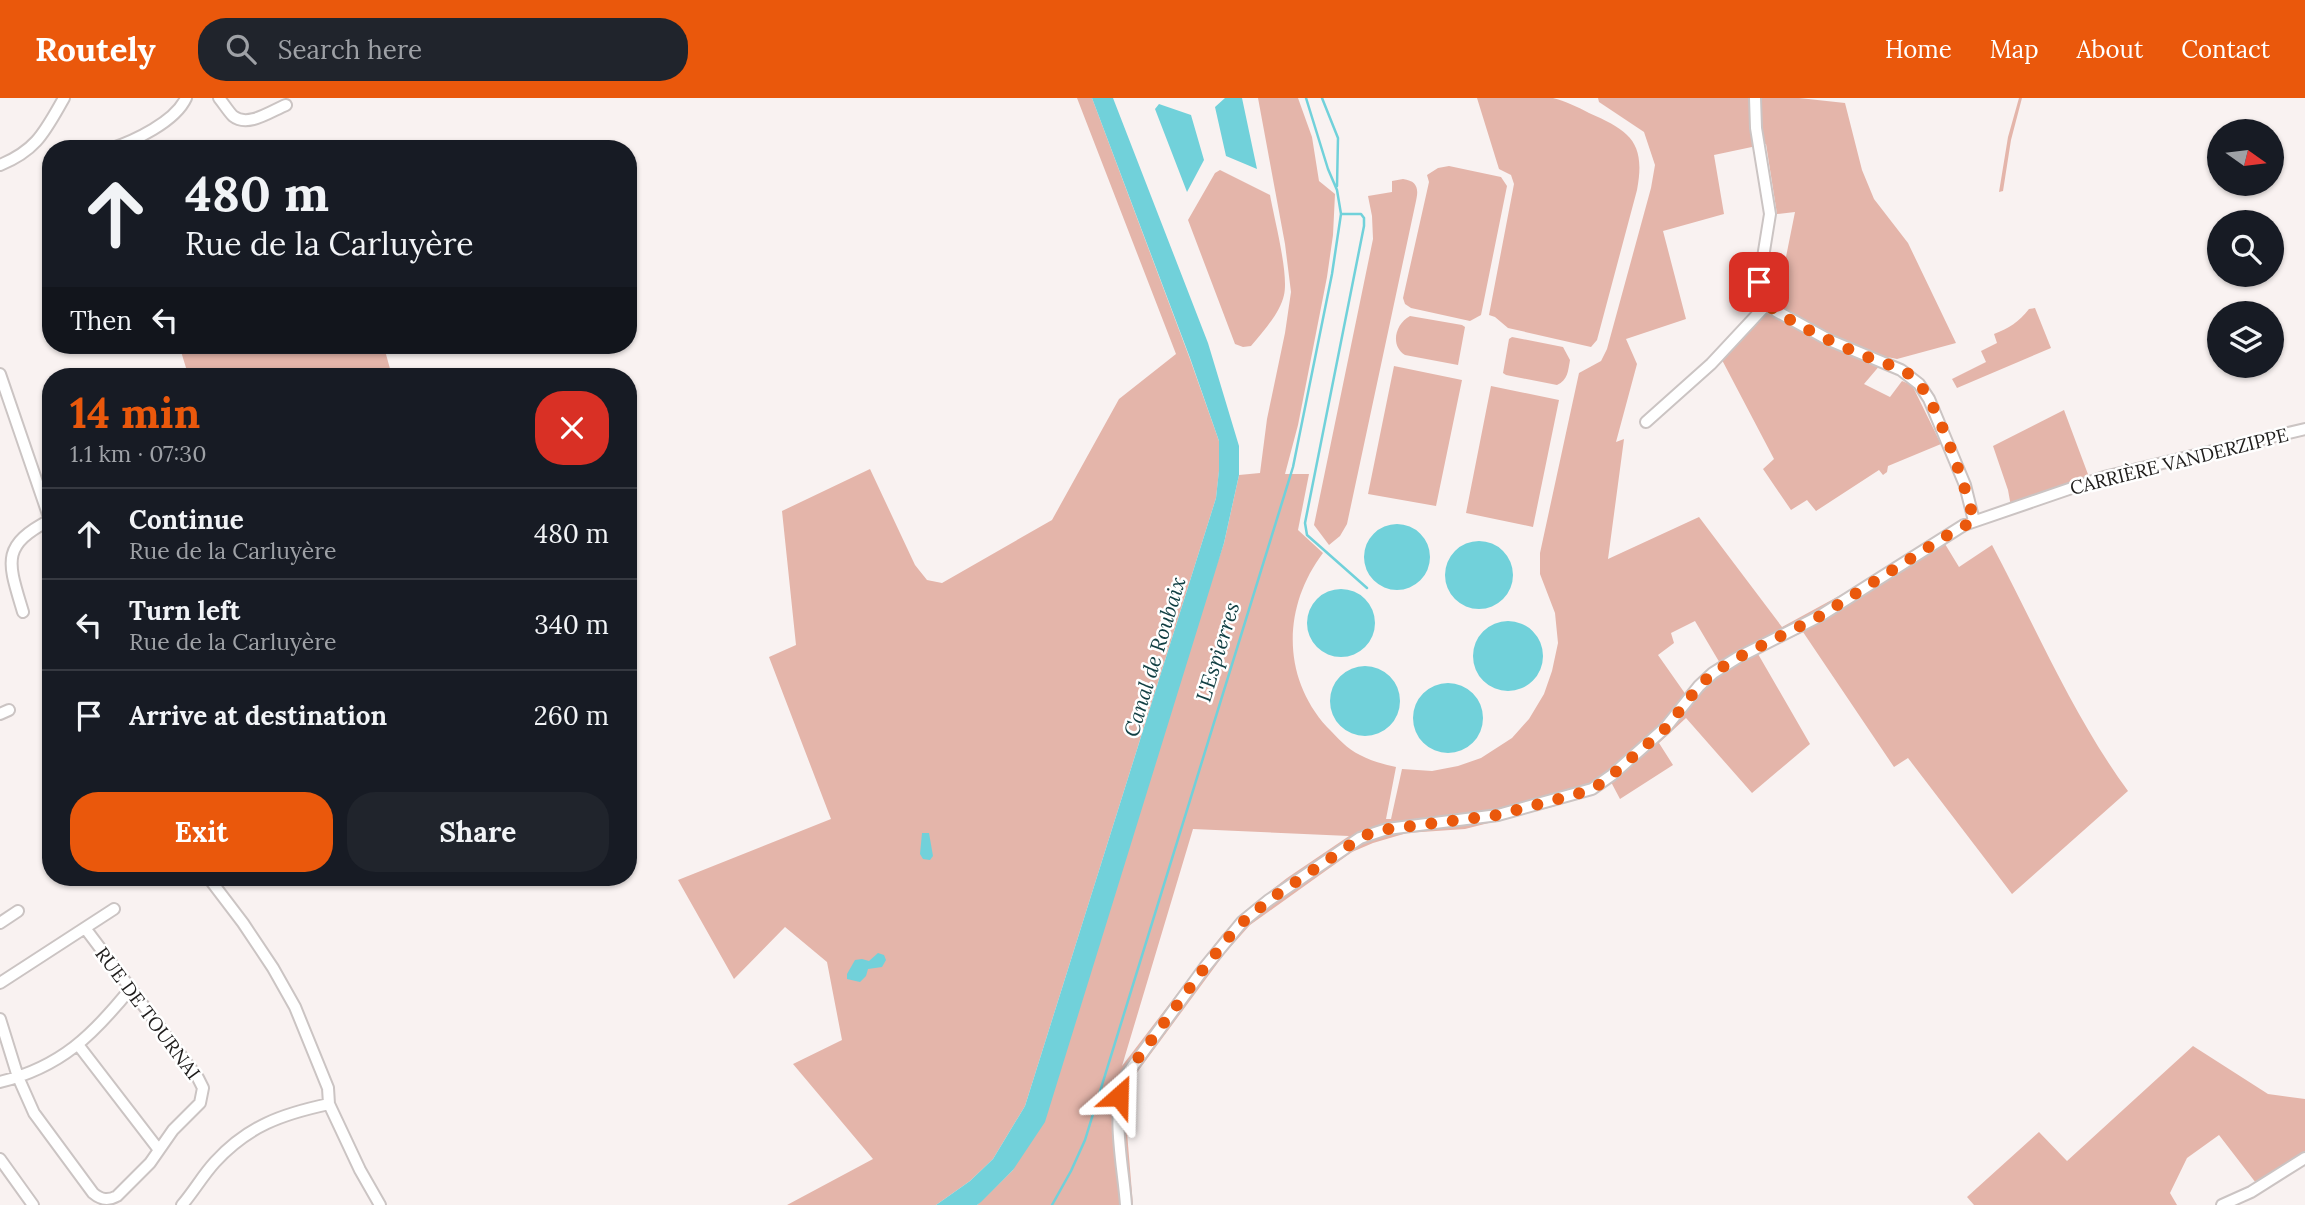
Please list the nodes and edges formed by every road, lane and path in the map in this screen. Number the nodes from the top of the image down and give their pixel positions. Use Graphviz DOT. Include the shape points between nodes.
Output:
graph roads {
  1 [pos="64,98"];
  2 [pos="186,98"];
  3 [pos="219,98"];
  4 [pos="1755,98"];
  5 [pos="286,105"];
  6 [pos="138,140"];
  7 [pos="0,165"];
  8 [pos="1767,304"];
  9 [pos="0,374"];
  10 [pos="1646,422"];
  11 [pos="2305,429"];
  12 [pos="42,497"];
  13 [pos="1974,521"];
  14 [pos="42,525"];
  15 [pos="23,612"];
  16 [pos="215,886"];
  17 [pos="114,909"];
  18 [pos="18,911"];
  19 [pos="0,923"];
  20 [pos="85,928"];
  21 [pos="0,983"];
  22 [pos="131,988"];
  23 [pos="0,1019"];
  24 [pos="79,1045"];
  25 [pos="18,1077"];
  26 [pos="0,1084"];
  27 [pos="329,1104"];
  28 [pos="159,1150"];
  29 [pos="2305,1157"];
  30 [pos="0,1159"];
  31 [pos="33,1205"];
  32 [pos="182,1205"];
  33 [pos="380,1205"];
  34 [pos="1126,1205"];
  35 [pos="2222,1205"];
  1 -- 7 [label="street" via="30,149"];
  2 -- 6 [label="street" via="174,115"];
  3 -- 5 [label="street" via="241,120"];
  4 -- 8 [label="street" via="1770,214 1759,282"];
  8 -- 10 [label="street"];
  8 -- 13 [label="street" via="1840,345 1902,369 1919,384 1965,485"];
  9 -- 12 [label="street"];
  11 -- 13 [label="street, CARRIÈRE VANDERZIPPE" via="2104,477"];
  13 -- 34 [label="street, CARRIÈRE VANDERZIPPE" via="1820,616 1713,673 1667,727 1612,775 1585,791 1507,813 1366,835 1269,900 1209,961 1125,1080 1118,1105"];
  14 -- 15 [label="street" via="23,535 10,552 9,566"];
  16 -- 27 [label="street" via="295,1007 328,1088"];
  17 -- 20 [label="street, RUE DE TOURNAI"];
  18 -- 19 [label="street"];
  20 -- 21 [label="street, RUE DE TOURNAI"];
  20 -- 22 [label="street, RUE DE TOURNAI"];
  22 -- 24 [label="street"];
  22 -- 28 [label="street, RUE DE TOURNAI" via="203,1088 197,1107"];
  23 -- 25 [label="street, RUE DE TOURNAI"];
  24 -- 25 [label="street"];
  24 -- 28 [label="street"];
  25 -- 26 [label="street"];
  25 -- 28 [label="street, RUE DE TOURNAI" via="39,1121 97,1197 117,1196"];
  27 -- 32 [label="street" via="264,1123 219,1158"];
  27 -- 33 [label="street"];
  29 -- 35 [label="street"];
  30 -- 31 [label="street"];
}
